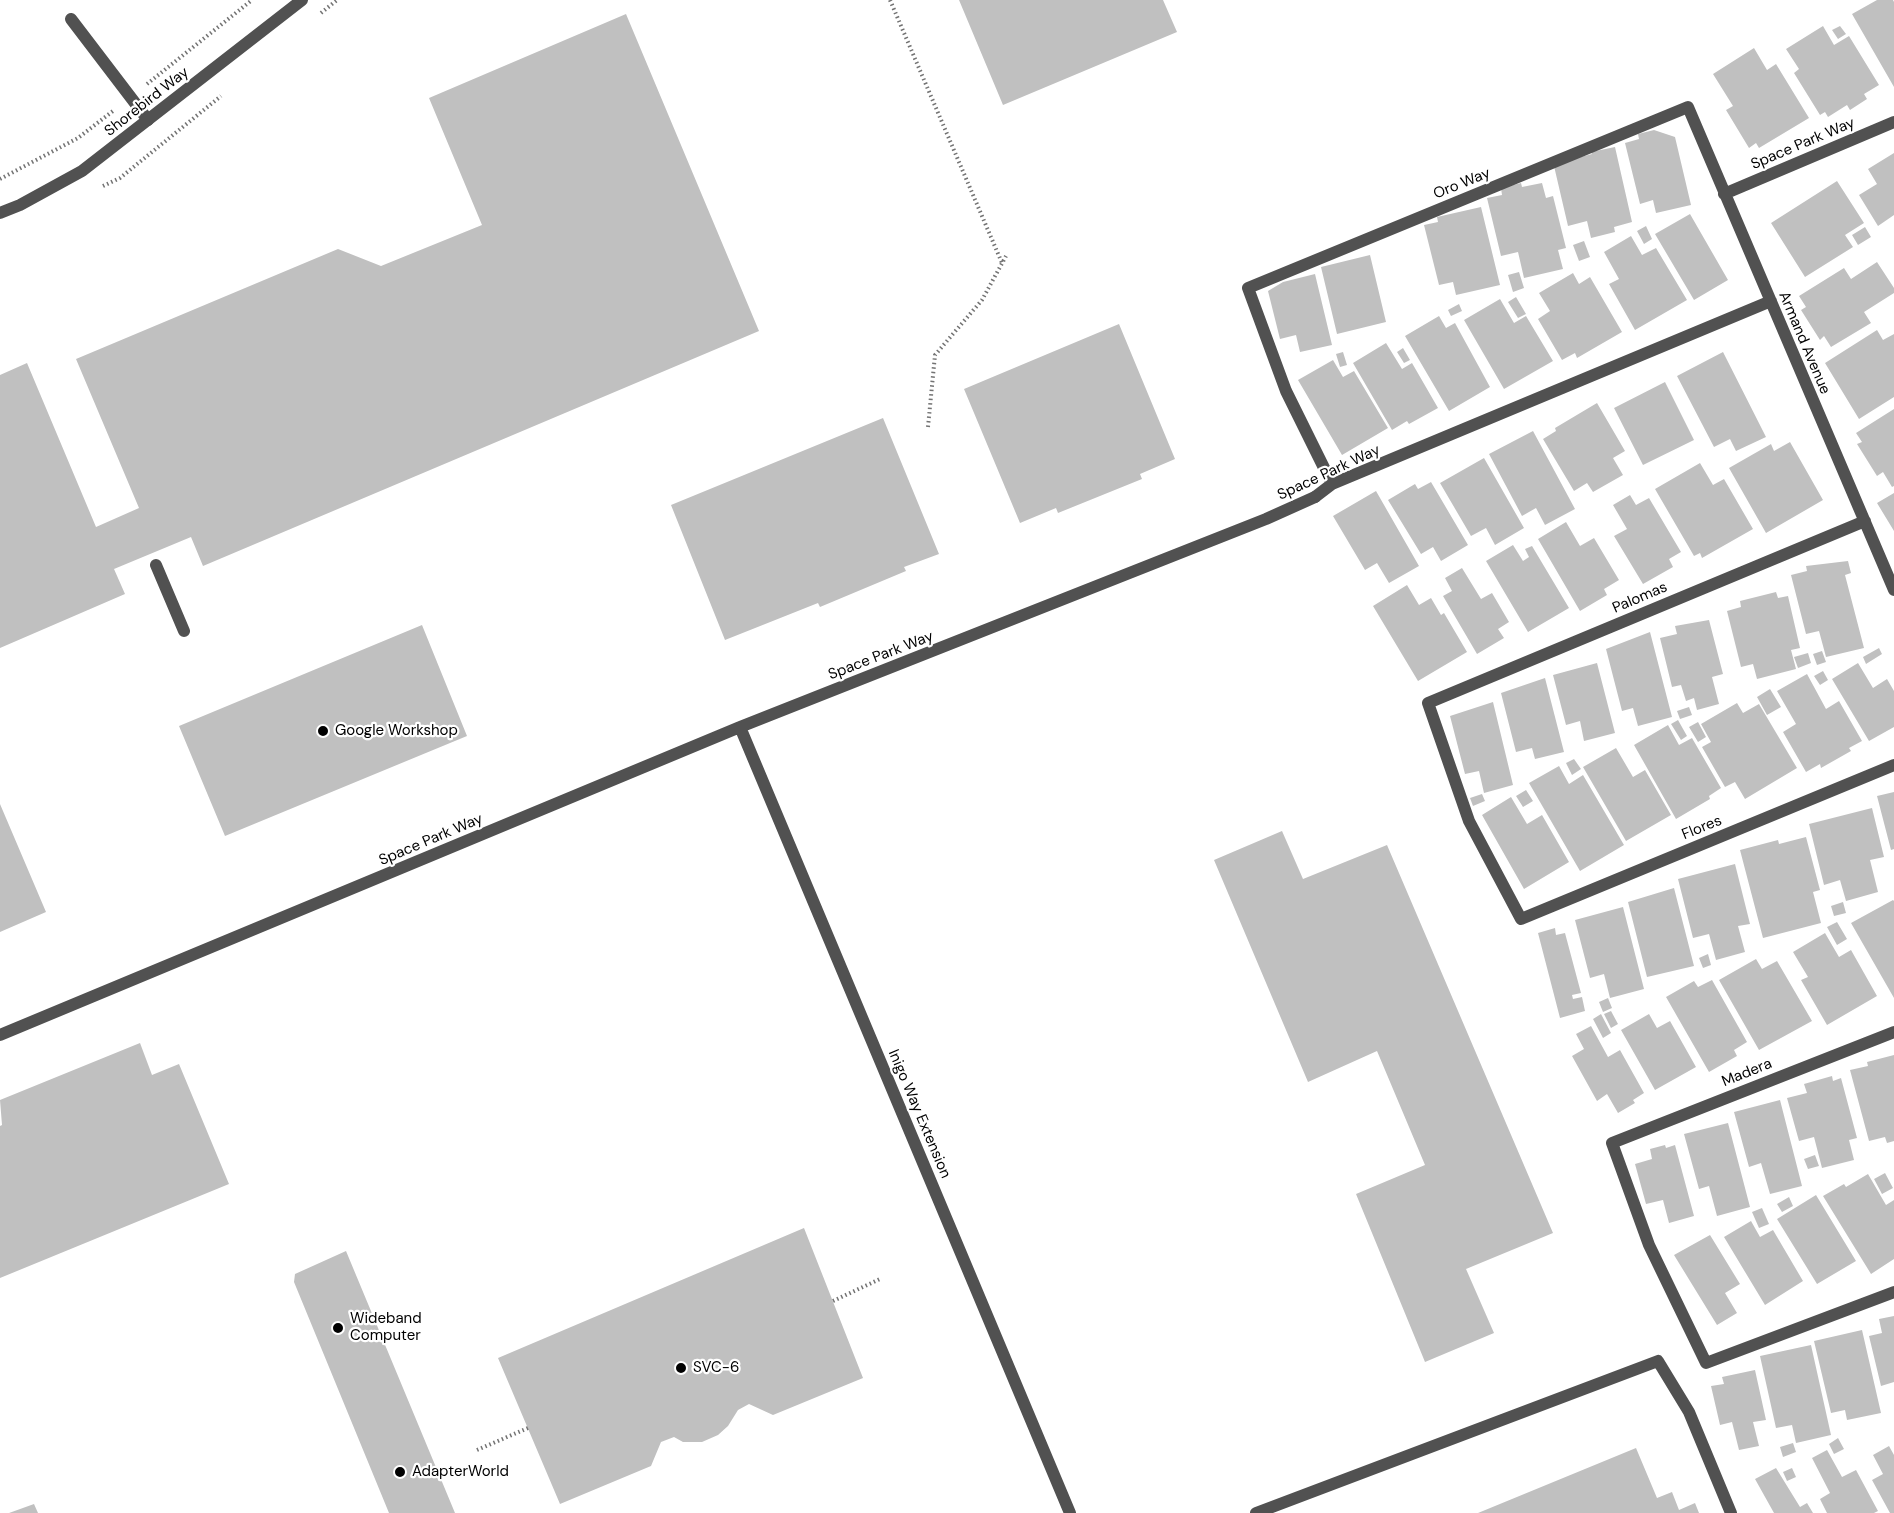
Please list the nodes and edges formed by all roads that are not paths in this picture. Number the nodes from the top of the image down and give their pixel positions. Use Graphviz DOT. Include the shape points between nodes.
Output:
graph roads {
  1 [pos="302,0"];
  2 [pos="71,19"];
  3 [pos="1688,107"];
  4 [pos="148,120"];
  5 [pos="1894,122"];
  6 [pos="1724,194"];
  7 [pos="0,213"];
  8 [pos="1770,302"];
  9 [pos="1332,484"];
  10 [pos="1865,521"];
  11 [pos="156,565"];
  12 [pos="1894,590"];
  13 [pos="184,631"];
  14 [pos="741,727"];
  15 [pos="1894,765"];
  16 [pos="1521,919"];
  17 [pos="1894,1032"];
  18 [pos="0,1035"];
  19 [pos="1894,1292"];
  20 [pos="1070,1513"];
  21 [pos="1256,1513"];
  22 [pos="1731,1513"];
  1 -- 4 [label="street, Shorebird Way"];
  2 -- 4 [label="street"];
  3 -- 6 [label="street, Armand Avenue"];
  3 -- 9 [label="street, Oro Way" via="1248,288 1286,391"];
  4 -- 7 [label="street, Shorebird Way" via="82,171"];
  5 -- 6 [label="street, Space Park Way"];
  6 -- 8 [label="street, Armand Avenue"];
  8 -- 9 [label="street, Space Park Way"];
  8 -- 10 [label="street, Armand Avenue"];
  9 -- 14 [label="street, Space Park Way" via="1266,519"];
  10 -- 12 [label="street, Armand Avenue"];
  10 -- 16 [label="street, Palomas" via="1428,703 1469,821"];
  11 -- 13 [label="street"];
  14 -- 18 [label="street, Space Park Way"];
  14 -- 20 [label="street, Inigo Way Extension"];
  15 -- 16 [label="street, Flores"];
  17 -- 19 [label="street, Madera" via="1612,1143 1649,1245 1706,1363"];
  21 -- 22 [label="street" via="1658,1361 1689,1412"];
}
